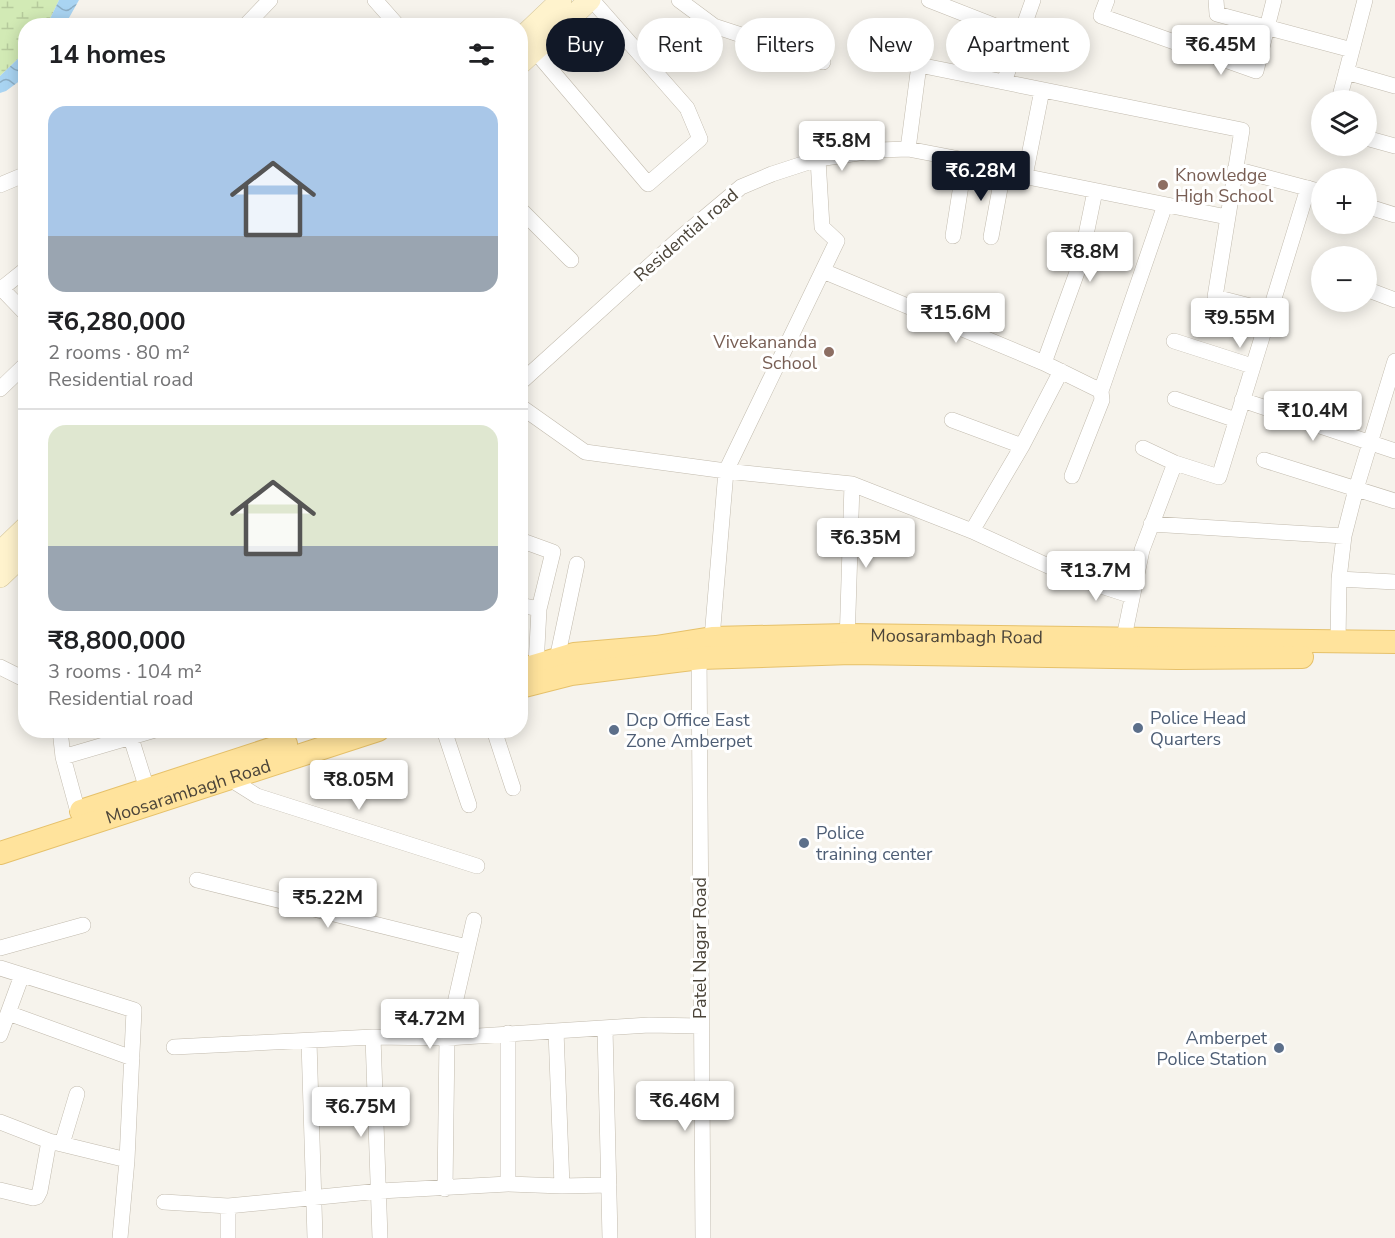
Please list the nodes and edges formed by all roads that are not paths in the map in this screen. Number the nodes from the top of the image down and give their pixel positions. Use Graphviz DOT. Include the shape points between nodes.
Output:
graph roads {
  1 [pos="270,0"];
  2 [pos="375,0"];
  3 [pos="561,0"];
  4 [pos="591,0"];
  5 [pos="680,0"];
  6 [pos="929,0"];
  7 [pos="1033,0"];
  8 [pos="1107,0"];
  9 [pos="1216,0"];
  10 [pos="1274,0"];
  11 [pos="1365,0"];
  12 [pos="253,18"];
  13 [pos="391,18"];
  14 [pos="975,18"];
  15 [pos="1027,18"];
  16 [pos="1268,27"];
  17 [pos="735,33"];
  18 [pos="528,47"];
  19 [pos="528,49"];
  20 [pos="1352,50"];
  21 [pos="528,54"];
  22 [pos="1008,72"];
  23 [pos="1346,72"];
  24 [pos="1004,82"];
  25 [pos="1395,86"];
  26 [pos="1042,90"];
  27 [pos="1342,90"];
  28 [pos="1377,141"];
  29 [pos="1395,146"];
  30 [pos="908,150"];
  31 [pos="818,159"];
  32 [pos="965,160"];
  33 [pos="1235,169"];
  34 [pos="1003,172"];
  35 [pos="1025,176"];
  36 [pos="18,177"];
  37 [pos="0,185"];
  38 [pos="1311,189"];
  39 [pos="1095,191"];
  40 [pos="1311,201"];
  41 [pos="1166,205"];
  42 [pos="1377,209"];
  43 [pos="1395,215"];
  44 [pos="528,217"];
  45 [pos="1227,217"];
  46 [pos="953,236"];
  47 [pos="991,237"];
  48 [pos="571,260"];
  49 [pos="824,271"];
  50 [pos="18,275"];
  51 [pos="0,289"];
  52 [pos="1377,293"];
  53 [pos="1395,300"];
  54 [pos="18,306"];
  55 [pos="1270,310"];
  56 [pos="1174,340"];
  57 [pos="1395,361"];
  58 [pos="1044,363"];
  59 [pos="1252,366"];
  60 [pos="1061,371"];
  61 [pos="18,372"];
  62 [pos="528,376"];
  63 [pos="1392,381"];
  64 [pos="0,390"];
  65 [pos="1101,391"];
  66 [pos="1174,399"];
  67 [pos="1242,400"];
  68 [pos="528,415"];
  69 [pos="952,420"];
  70 [pos="1236,420"];
  71 [pos="1370,444"];
  72 [pos="1022,446"];
  73 [pos="1143,448"];
  74 [pos="1395,451"];
  75 [pos="1264,460"];
  76 [pos="1175,464"];
  77 [pos="726,471"];
  78 [pos="1072,476"];
  79 [pos="852,484"];
  80 [pos="1356,489"];
  81 [pos="1395,501"];
  82 [pos="1151,524"];
  83 [pos="972,531"];
  84 [pos="1344,536"];
  85 [pos="12,541"];
  86 [pos="528,543"];
  87 [pos="577,564"];
  88 [pos="0,577"];
  89 [pos="1339,579"];
  90 [pos="1395,582"];
  91 [pos="1132,596"];
  92 [pos="528,607"];
  93 [pos="539,609"];
  94 [pos="1338,642"];
  95 [pos="1395,642"];
  96 [pos="847,644"];
  97 [pos="704,645"];
  98 [pos="1122,648"];
  99 [pos="1395,656"];
  100 [pos="538,665"];
  101 [pos="0,667"];
  102 [pos="18,676"];
  103 [pos="528,685"];
  104 [pos="61,738"];
  105 [pos="132,738"];
  106 [pos="309,738"];
  107 [pos="354,738"];
  108 [pos="447,738"];
  109 [pos="497,738"];
  110 [pos="63,757"];
  111 [pos="230,779"];
  112 [pos="513,788"];
  113 [pos="147,789"];
  114 [pos="470,805"];
  115 [pos="78,812"];
  116 [pos="0,838"];
  117 [pos="0,853"];
  118 [pos="477,866"];
  119 [pos="196,880"];
  120 [pos="474,920"];
  121 [pos="83,925"];
  122 [pos="467,946"];
  123 [pos="0,948"];
  124 [pos="0,968"];
  125 [pos="22,975"];
  126 [pos="8,1013"];
  127 [pos="700,1026"];
  128 [pos="605,1028"];
  129 [pos="556,1031"];
  130 [pos="508,1033"];
  131 [pos="0,1035"];
  132 [pos="373,1037"];
  133 [pos="447,1038"];
  134 [pos="309,1041"];
  135 [pos="174,1047"];
  136 [pos="132,1058"];
  137 [pos="77,1094"];
  138 [pos="0,1122"];
  139 [pos="56,1143"];
  140 [pos="127,1160"];
  141 [pos="508,1184"];
  142 [pos="609,1185"];
  143 [pos="562,1186"];
  144 [pos="445,1189"];
  145 [pos="0,1190"];
  146 [pos="380,1191"];
  147 [pos="314,1197"];
  148 [pos="164,1202"];
  149 [pos="228,1206"];
  150 [pos="120,1238"];
  151 [pos="228,1238"];
  152 [pos="315,1238"];
  153 [pos="381,1238"];
  154 [pos="610,1238"];
  155 [pos="703,1238"];
  1 -- 12 [label="street"];
  2 -- 13 [label="street"];
  3 -- 18 [label="street"];
  4 -- 19 [label="street"];
  4 -- 21 [label="street" via="687,108 700,139 648,184"];
  5 -- 17 [label="street" via="714,26"];
  6 -- 14 [label="street"];
  7 -- 15 [label="street"];
  8 -- 16 [label="street" via="1101,16 1256,71"];
  9 -- 16 [label="street" via="1217,14"];
  10 -- 16 [label="street"];
  11 -- 20 [label="street"];
  16 -- 20 [label="street"];
  20 -- 23 [label="street"];
  22 -- 24 [label="street"];
  23 -- 25 [label="street"];
  23 -- 27 [label="street"];
  24 -- 26 [label="street"];
  24 -- 30 [label="street" via="919,65"];
  26 -- 33 [label="street" via="1242,130"];
  26 -- 35 [label="street"];
  28 -- 29 [label="street"];
  30 -- 31 [label="street, Residential road"];
  30 -- 32 [label="street, Residential road"];
  31 -- 49 [label="street" via="822,227 837,241"];
  31 -- 62 [label="street, Residential road" via="741,187"];
  32 -- 34 [label="street, Residential road"];
  32 -- 46 [label="street"];
  33 -- 38 [label="street"];
  33 -- 45 [label="street"];
  34 -- 35 [label="street, Residential road"];
  34 -- 47 [label="street"];
  35 -- 39 [label="street, Residential road"];
  36 -- 37 [label="street"];
  39 -- 41 [label="street, Residential road"];
  39 -- 58 [label="street" via="1080,264"];
  40 -- 55 [label="street"];
  41 -- 45 [label="street, Residential road"];
  41 -- 65 [label="street"];
  42 -- 43 [label="street"];
  44 -- 48 [label="street"];
  45 -- 55 [label="street" via="1215,297"];
  49 -- 58 [label="street"];
  49 -- 77 [label="street"];
  50 -- 51 [label="street"];
  51 -- 54 [label="street"];
  52 -- 53 [label="street"];
  55 -- 59 [label="street"];
  56 -- 59 [label="street"];
  57 -- 63 [label="street"];
  58 -- 60 [label="street"];
  59 -- 67 [label="street"];
  60 -- 65 [label="street"];
  60 -- 72 [label="street"];
  61 -- 64 [label="street"];
  63 -- 71 [label="street"];
  65 -- 78 [label="street" via="1102,400"];
  66 -- 70 [label="street"];
  67 -- 70 [label="street"];
  67 -- 71 [label="street"];
  68 -- 77 [label="street" via="585,452"];
  69 -- 72 [label="street"];
  70 -- 76 [label="street" via="1219,477"];
  71 -- 74 [label="street"];
  71 -- 80 [label="street"];
  72 -- 83 [label="street"];
  73 -- 76 [label="street"];
  75 -- 80 [label="street"];
  76 -- 82 [label="street"];
  77 -- 79 [label="street"];
  77 -- 97 [label="street, Patel Nagar Road"];
  79 -- 83 [label="street"];
  79 -- 96 [label="street"];
  80 -- 81 [label="street"];
  80 -- 84 [label="street"];
  82 -- 84 [label="street"];
  82 -- 91 [label="street"];
  83 -- 91 [label="street" via="1071,576"];
  84 -- 89 [label="street"];
  85 -- 88 [label="street"];
  86 -- 93 [label="street" via="553,552"];
  87 -- 100 [label="street"];
  89 -- 90 [label="street"];
  89 -- 94 [label="street"];
  91 -- 98 [label="street"];
  92 -- 93 [label="street"];
  93 -- 100 [label="street"];
  94 -- 95 [label="main road, Moosarambagh Road"];
  94 -- 98 [label="main road, Moosarambagh Road"];
  96 -- 97 [label="main road, Moosarambagh Road"];
  96 -- 98 [label="main road, Moosarambagh Road"];
  97 -- 100 [label="main road, Moosarambagh Road" via="574,654"];
  97 -- 103 [label="main road, Moosarambagh Road"];
  97 -- 127 [label="street, Patel Nagar Road"];
  98 -- 99 [label="main road, Moosarambagh Road"];
  101 -- 102 [label="street"];
  104 -- 110 [label="street"];
  105 -- 110 [label="street"];
  105 -- 113 [label="street"];
  106 -- 113 [label="main road, Moosarambagh Road"];
  107 -- 111 [label="main road, Moosarambagh Road"];
  108 -- 114 [label="street"];
  109 -- 112 [label="street"];
  110 -- 115 [label="street"];
  111 -- 117 [label="main road, Moosarambagh Road"];
  111 -- 118 [label="street" via="257,796"];
  113 -- 115 [label="main road, Moosarambagh Road"];
  115 -- 116 [label="main road, Moosarambagh Road"];
  119 -- 122 [label="street"];
  120 -- 122 [label="street"];
  121 -- 123 [label="street"];
  122 -- 133 [label="street"];
  124 -- 125 [label="street"];
  125 -- 126 [label="street"];
  125 -- 136 [label="street" via="134,1010"];
  126 -- 131 [label="street"];
  126 -- 136 [label="street"];
  127 -- 128 [label="street"];
  127 -- 155 [label="street, Patel Nagar Road"];
  128 -- 129 [label="street"];
  128 -- 142 [label="street"];
  129 -- 130 [label="street"];
  129 -- 143 [label="street"];
  130 -- 133 [label="street"];
  130 -- 141 [label="street"];
  132 -- 133 [label="street"];
  132 -- 134 [label="street"];
  132 -- 146 [label="street"];
  133 -- 144 [label="street"];
  134 -- 135 [label="street"];
  134 -- 147 [label="street"];
  136 -- 140 [label="street"];
  137 -- 139 [label="street"];
  138 -- 139 [label="street"];
  139 -- 140 [label="street"];
  139 -- 145 [label="street" via="37,1197"];
  140 -- 150 [label="street"];
  141 -- 143 [label="street"];
  141 -- 144 [label="street"];
  142 -- 143 [label="street"];
  142 -- 154 [label="street"];
  144 -- 146 [label="street"];
  146 -- 147 [label="street"];
  146 -- 153 [label="street"];
  147 -- 149 [label="street"];
  147 -- 152 [label="street"];
  148 -- 149 [label="street"];
  149 -- 151 [label="street"];
}
